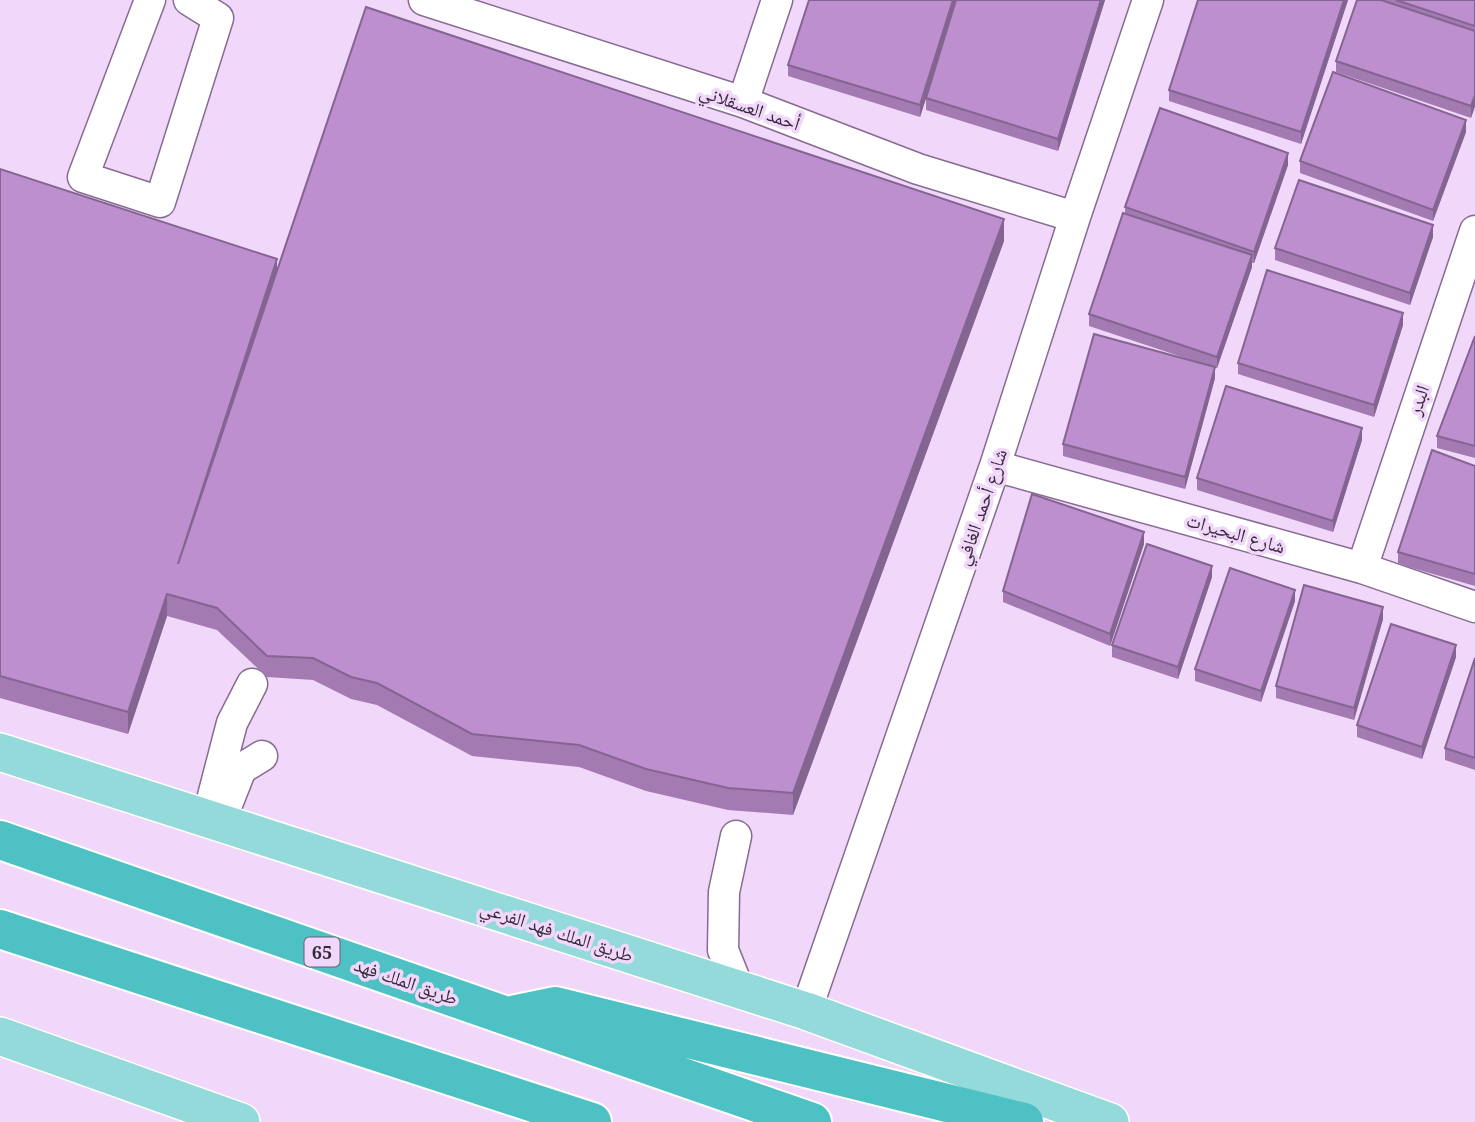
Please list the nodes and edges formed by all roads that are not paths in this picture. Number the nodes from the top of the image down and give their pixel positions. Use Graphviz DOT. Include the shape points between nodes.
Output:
graph roads {
  1 [pos="150,0"];
  2 [pos="189,0"];
  3 [pos="424,0"];
  4 [pos="777,0"];
  5 [pos="1148,0"];
  6 [pos="743,102"];
  7 [pos="1075,217"];
  8 [pos="1475,231"];
  9 [pos="1465,292"];
  10 [pos="995,466"];
  11 [pos="1362,568"];
  12 [pos="1475,607"];
  13 [pos="252,684"];
  14 [pos="0,751"];
  15 [pos="262,756"];
  16 [pos="214,821"];
  17 [pos="736,836"];
  18 [pos="0,840"];
  19 [pos="0,929"];
  20 [pos="739,990"];
  21 [pos="806,1011"];
  22 [pos="506,1016"];
  23 [pos="0,1036"];
  24 [pos="543,1111"];
  25 [pos="241,1122"];
  26 [pos="592,1122"];
  27 [pos="812,1122"];
  28 [pos="1024,1122"];
  29 [pos="1110,1122"];
  1 -- 2 [label="street" via="83,177 160,202 218,18"];
  3 -- 6 [label="street, أحمد العسقلاني"];
  4 -- 6 [label="street"];
  5 -- 7 [label="street, شارع أحمد الغافي"];
  6 -- 7 [label="street, أحمد العسقلاني" via="918,169"];
  7 -- 10 [label="street, شارع أحمد الغافي"];
  8 -- 9 [label="street, البدر"];
  9 -- 11 [label="street, البدر"];
  10 -- 11 [label="street, شارع البحيرات"];
  10 -- 21 [label="street, شارع أحمد الغافي"];
  11 -- 12 [label="street, شارع البحيرات"];
  13 -- 16 [label="street" via="232,723"];
  14 -- 16 [label="main road, طريق الملك فهد الفرعي"];
  15 -- 16 [label="street" via="241,769"];
  16 -- 20 [label="main road, طريق الملك فهد الفرعي"];
  17 -- 20 [label="street" via="724,892 723,950"];
  18 -- 22 [label="highway, طريق الملك فهد / 65"];
  19 -- 24 [label="highway"];
  20 -- 21 [label="main road, طريق الملك فهد الفرعي"];
  21 -- 29 [label="main road, طريق الملك فهد الفرعي"];
  22 -- 27 [label="highway, طريق الملك فهد / 65"];
  22 -- 28 [label="highway" via="555,1006"];
  23 -- 25 [label="main road"];
  24 -- 26 [label="highway"];
}
